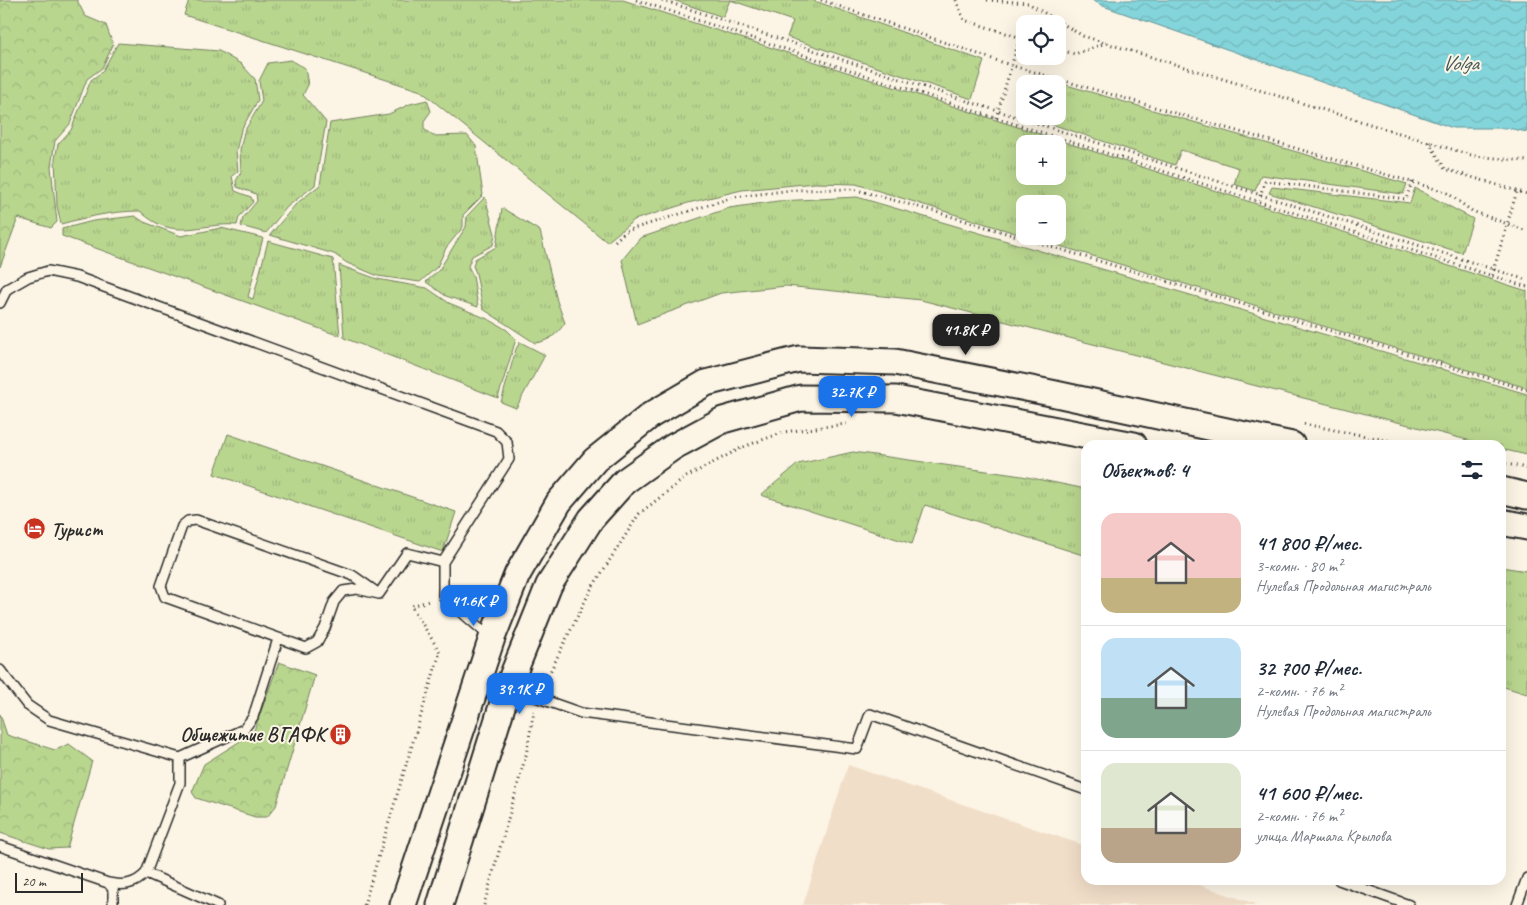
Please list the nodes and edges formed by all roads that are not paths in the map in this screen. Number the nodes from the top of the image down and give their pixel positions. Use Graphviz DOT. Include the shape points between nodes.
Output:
graph roads {
  1 [pos="0,303"];
  2 [pos="1109,440"];
  3 [pos="1269,440"];
  4 [pos="1506,491"];
  5 [pos="1527,496"];
  6 [pos="1506,523"];
  7 [pos="1527,527"];
  8 [pos="443,562"];
  9 [pos="379,594"];
  10 [pos="492,638"];
  11 [pos="278,639"];
  12 [pos="0,670"];
  13 [pos="508,687"];
  14 [pos="180,758"];
  15 [pos="1081,788"];
  16 [pos="0,846"];
  17 [pos="146,873"];
  18 [pos="1527,878"];
  19 [pos="108,883"];
  20 [pos="1353,885"];
  21 [pos="113,905"];
  22 [pos="218,905"];
  23 [pos="403,905"];
  24 [pos="440,905"];
  25 [pos="1409,905"];
  26 [pos="1517,905"];
  1 -- 8 [label="lane" via="7,289 28,277 48,271 77,276 496,431 507,442 509,459"];
  2 -- 13 [label="main road" via="896,398 801,398 723,420 673,446 626,482 591,519 549,585"];
  3 -- 10 [label="main road" via="895,362 799,359 706,383 651,415 595,460 559,502 517,575"];
  4 -- 5 [label="main road"];
  6 -- 7 [label="main road"];
  8 -- 9 [label="lane" via="407,553"];
  8 -- 10 [label="lane" via="443,596"];
  9 -- 11 [label="lane" via="357,589 343,591 334,602 317,642 306,648"];
  9 -- 11 [label="lane" via="352,575 196,520 188,521 182,526 161,586 165,597"];
  10 -- 23 [label="main road"];
  11 -- 14 [label="lane" via="253,717 244,729"];
  12 -- 14 [label="lane" via="27,705 49,720"];
  13 -- 15 [label="lane" via="581,713 857,749 870,714"];
  13 -- 24 [label="main road"];
  14 -- 17 [label="lane" via="180,783"];
  16 -- 19 [label="lane"];
  17 -- 19 [label="lane" via="132,884"];
  17 -- 22 [label="lane"];
  18 -- 26 [label="lane"];
  19 -- 21 [label="lane" via="113,889"];
  20 -- 25 [label="lane"];
}
